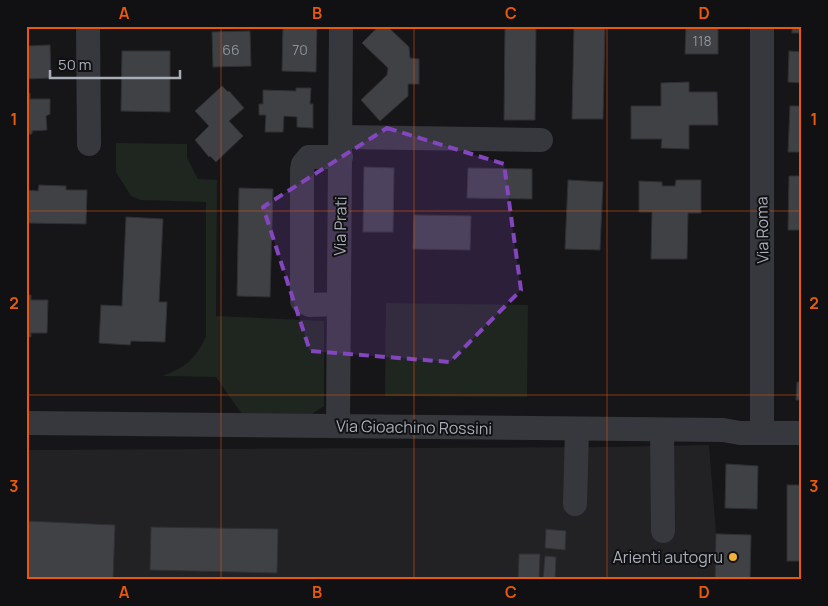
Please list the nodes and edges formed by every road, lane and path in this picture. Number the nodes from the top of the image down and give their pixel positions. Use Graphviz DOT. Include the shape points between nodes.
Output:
graph roads {
  1 [pos="88,26"];
  2 [pos="341,26"];
  3 [pos="762,26"];
  4 [pos="541,140"];
  5 [pos="89,144"];
  6 [pos="341,147"];
  7 [pos="339,304"];
  8 [pos="26,423"];
  9 [pos="338,426"];
  10 [pos="577,430"];
  11 [pos="662,430"];
  12 [pos="762,433"];
  13 [pos="802,433"];
  14 [pos="575,504"];
  15 [pos="663,531"];
  1 -- 5 [label="street"];
  2 -- 6 [label="street, Via Prati"];
  3 -- 12 [label="street, Via Roma"];
  4 -- 6 [label="street"];
  6 -- 7 [label="street, Via Prati"];
  6 -- 7 [label="street" via="308,157 303,164 302,180 302,301 310,305"];
  7 -- 9 [label="street, Via Prati"];
  8 -- 9 [label="street, Via Gioachino Rossini"];
  9 -- 10 [label="street, Via Gioachino Rossini"];
  10 -- 11 [label="street, Via Gioachino Rossini"];
  10 -- 14 [label="street"];
  11 -- 12 [label="street, Via Gioachino Rossini"];
  11 -- 15 [label="street"];
  12 -- 13 [label="street, Via Gioachino Rossini"];
}
